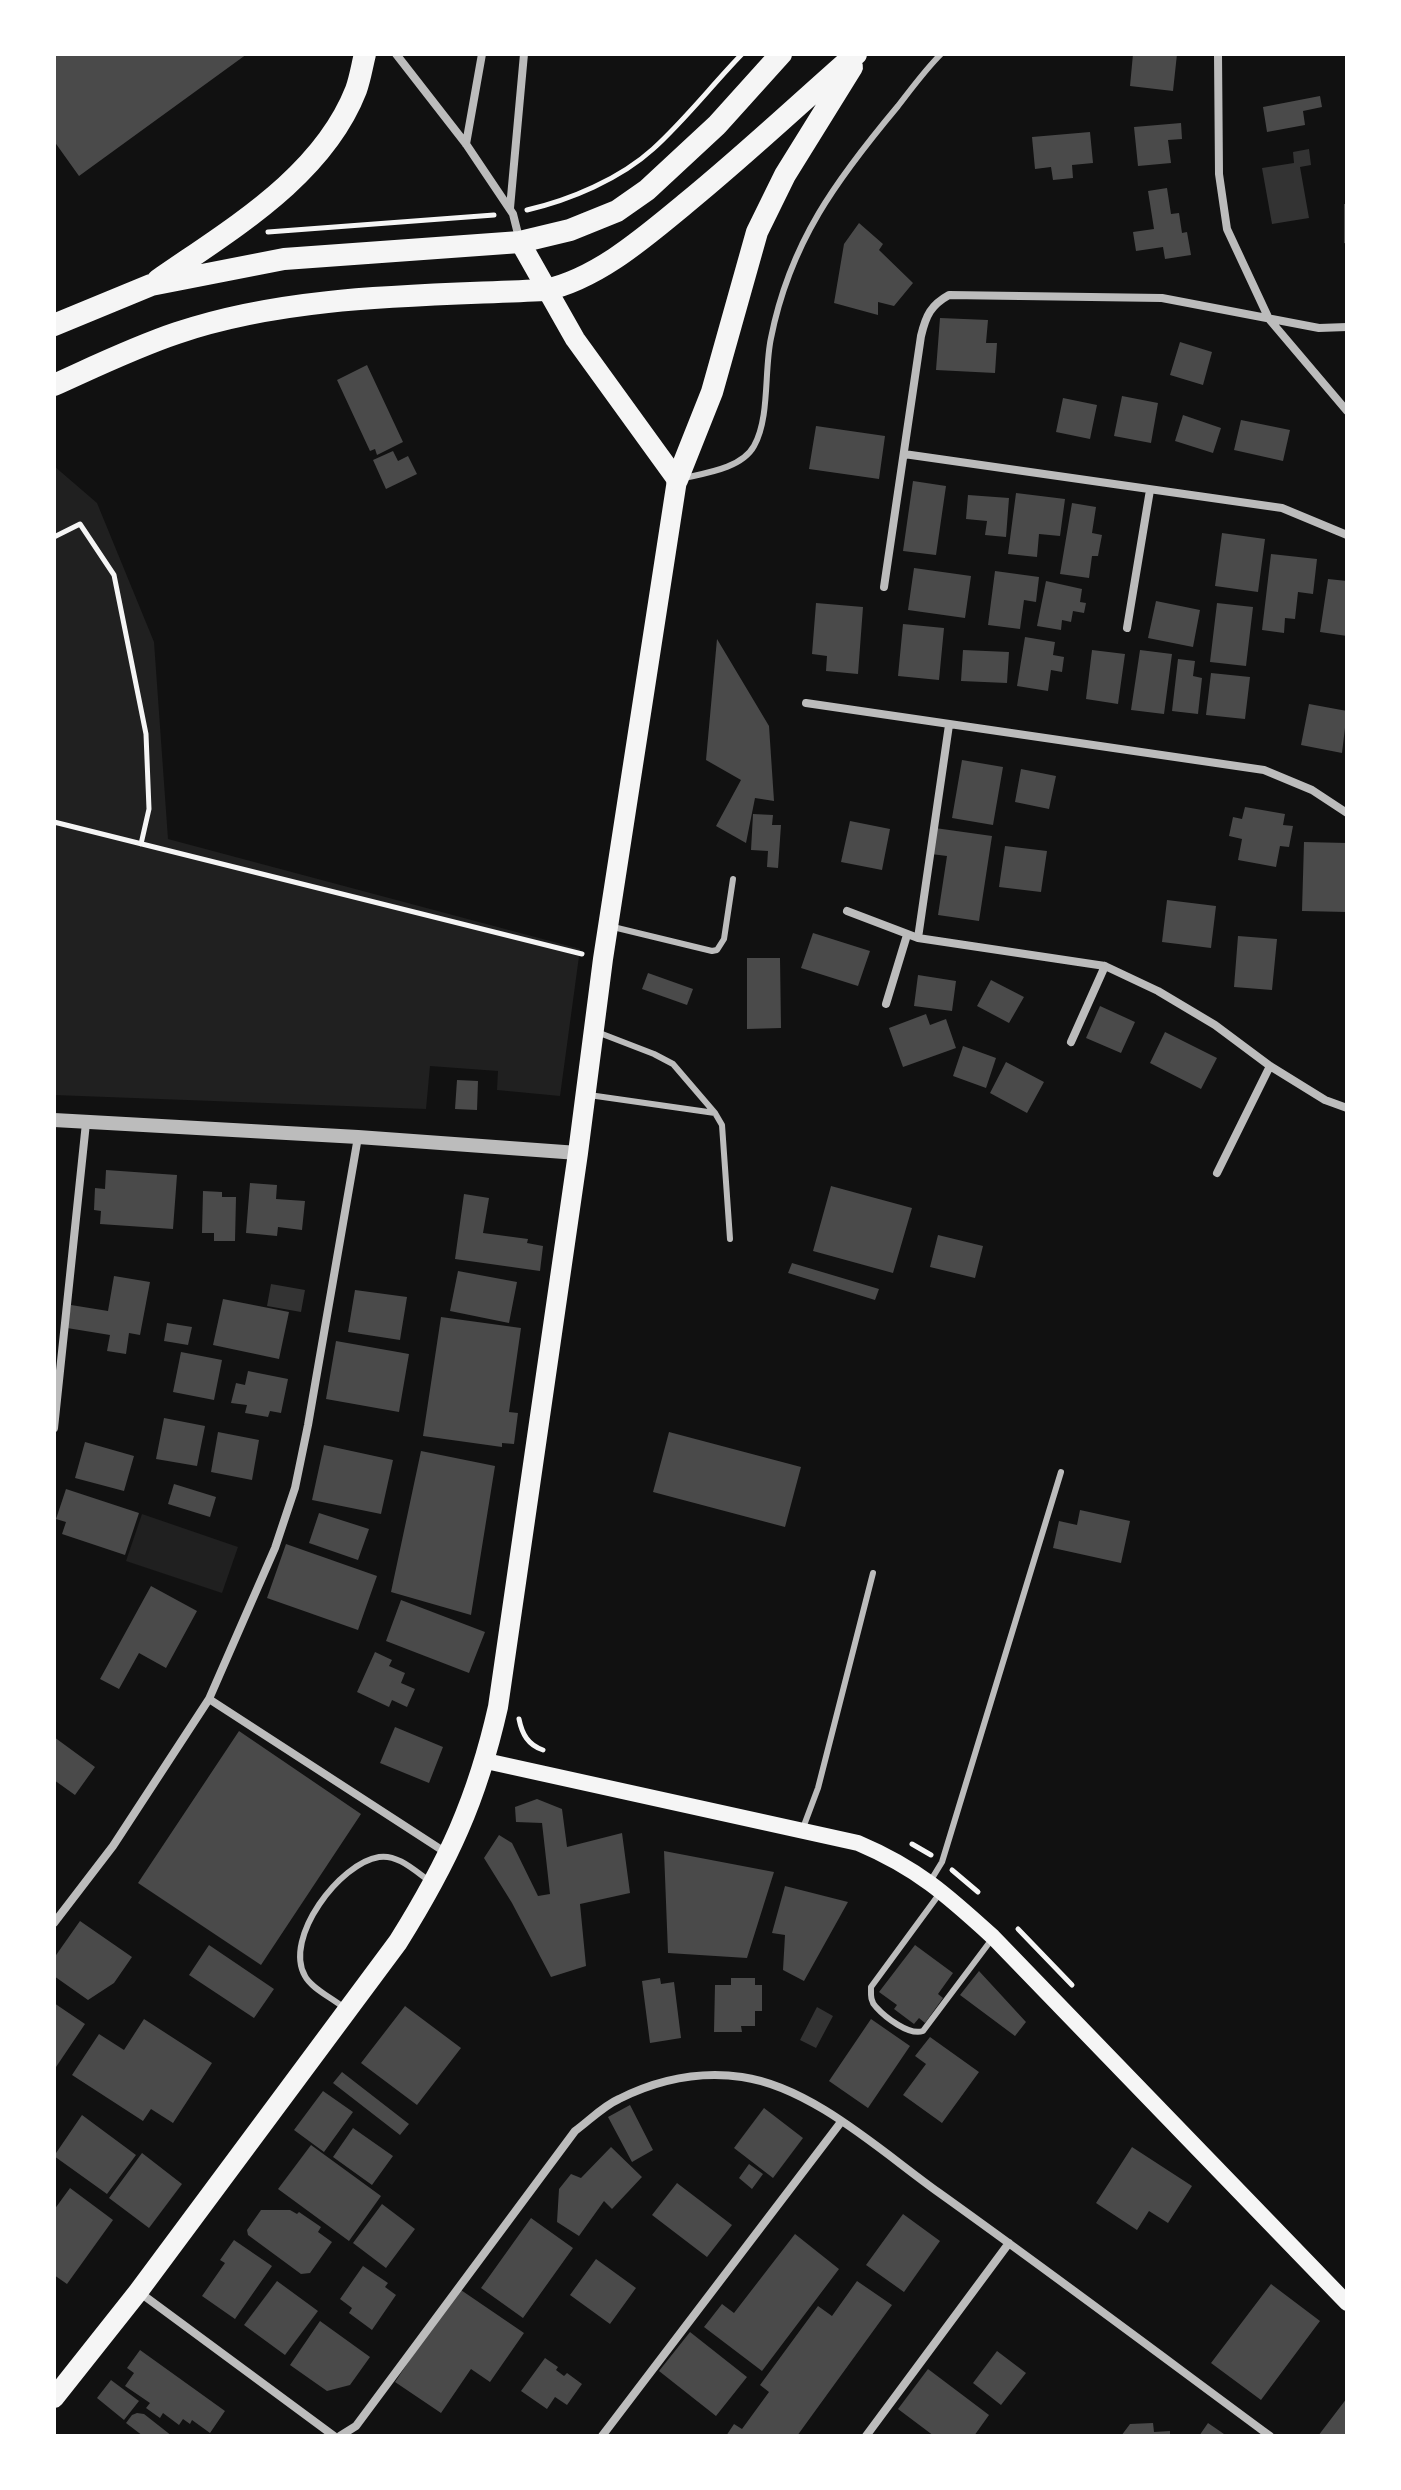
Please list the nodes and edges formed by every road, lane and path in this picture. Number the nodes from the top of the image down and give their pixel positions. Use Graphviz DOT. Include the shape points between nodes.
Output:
graph roads {
  1 [pos="365,54"];
  2 [pos="396,54"];
  3 [pos="482,54"];
  4 [pos="524,54"];
  5 [pos="742,54"];
  6 [pos="781,54"];
  7 [pos="858,54"];
  8 [pos="941,54"];
  9 [pos="1218,54"];
  10 [pos="466,144"];
  11 [pos="529,209"];
  12 [pos="511,211"];
  13 [pos="255,233"];
  14 [pos="529,240"];
  15 [pos="151,285"];
  16 [pos="545,290"];
  17 [pos="1269,319"];
  18 [pos="54,325"];
  19 [pos="1347,327"];
  20 [pos="54,385"];
  21 [pos="1347,411"];
  22 [pos="904,454"];
  23 [pos="677,480"];
  24 [pos="1150,490"];
  25 [pos="1347,535"];
  26 [pos="54,537"];
  27 [pos="884,587"];
  28 [pos="1127,628"];
  29 [pos="806,703"];
  30 [pos="949,725"];
  31 [pos="1347,813"];
  32 [pos="54,822"];
  33 [pos="141,844"];
  34 [pos="733,879"];
  35 [pos="847,911"];
  36 [pos="609,926"];
  37 [pos="907,935"];
  38 [pos="918,938"];
  39 [pos="603,959"];
  40 [pos="1105,966"];
  41 [pos="886,1004"];
  42 [pos="594,1031"];
  43 [pos="1071,1042"];
  44 [pos="1270,1066"];
  45 [pos="586,1094"];
  46 [pos="1347,1108"];
  47 [pos="715,1113"];
  48 [pos="54,1120"];
  49 [pos="86,1123"];
  50 [pos="358,1137"];
  51 [pos="578,1153"];
  52 [pos="1217,1173"];
  53 [pos="730,1239"];
  54 [pos="54,1428"];
  55 [pos="1061,1472"];
  56 [pos="873,1573"];
  57 [pos="209,1699"];
  58 [pos="520,1705"];
  59 [pos="555,1753"];
  60 [pos="486,1761"];
  61 [pos="802,1830"];
  62 [pos="909,1843"];
  63 [pos="449,1854"];
  64 [pos="942,1862"];
  65 [pos="434,1884"];
  66 [pos="936,1886"];
  67 [pos="985,1899"];
  68 [pos="54,1923"];
  69 [pos="1016,1927"];
  70 [pos="993,1937"];
  71 [pos="1080,1993"];
  72 [pos="347,2010"];
  73 [pos="841,2122"];
  74 [pos="1009,2243"];
  75 [pos="138,2292"];
  76 [pos="1347,2303"];
  77 [pos="54,2398"];
  78 [pos="337,2436"];
  79 [pos="602,2436"];
  80 [pos="866,2436"];
  81 [pos="1270,2436"];
  1 -- 15 [label="highway" via="356,90 339,122 295,178"];
  2 -- 10 [label="street"];
  3 -- 10 [label="street"];
  4 -- 12 [label="street"];
  5 -- 11 [label="path" via="653,149 627,169"];
  6 -- 14 [label="highway" via="717,125 647,190 617,211"];
  7 -- 16 [label="highway" via="630,250"];
  7 -- 23 [label="highway" via="757,232 712,392"];
  8 -- 23 [label="lane" via="851,161 791,264 771,338 760,430 753,448 719,469"];
  9 -- 17 [label="street" via="1219,174 1227,229"];
  10 -- 12 [label="street"];
  11 -- 12 [label="path"];
  11 -- 14 [label="path"];
  12 -- 13 [label="path"];
  12 -- 14 [label="street"];
  14 -- 15 [label="highway" via="284,259"];
  14 -- 16 [label="main road"];
  15 -- 18 [label="highway"];
  16 -- 20 [label="highway" via="361,300 259,312 178,333"];
  16 -- 23 [label="main road"];
  17 -- 19 [label="street"];
  17 -- 21 [label="street"];
  17 -- 22 [label="street" via="1162,298 949,295 925,318"];
  22 -- 24 [label="street"];
  22 -- 27 [label="street"];
  23 -- 36 [label="main road"];
  24 -- 25 [label="street" via="1282,508"];
  24 -- 28 [label="street"];
  26 -- 33 [label="path" via="80,524 114,575 146,734 149,809"];
  29 -- 30 [label="street"];
  30 -- 31 [label="street" via="1264,770 1312,790"];
  30 -- 38 [label="street"];
  32 -- 33 [label="path"];
  33 -- 39 [label="path"];
  34 -- 36 [label="lane" via="724,939 717,950"];
  35 -- 37 [label="street"];
  36 -- 39 [label="main road"];
  37 -- 38 [label="street"];
  37 -- 41 [label="street"];
  38 -- 40 [label="street"];
  39 -- 42 [label="main road"];
  40 -- 43 [label="street"];
  40 -- 44 [label="street" via="1215,1025"];
  42 -- 45 [label="main road"];
  42 -- 47 [label="lane" via="673,1064"];
  44 -- 46 [label="street"];
  44 -- 52 [label="street"];
  45 -- 47 [label="lane"];
  45 -- 51 [label="main road"];
  47 -- 53 [label="lane" via="722,1125"];
  48 -- 49 [label="street"];
  49 -- 50 [label="street"];
  49 -- 54 [label="street"];
  50 -- 51 [label="street"];
  50 -- 57 [label="street" via="295,1488 275,1548"];
  51 -- 60 [label="main road" via="524,1538"];
  55 -- 64 [label="lane"];
  56 -- 61 [label="lane" via="818,1788"];
  57 -- 63 [label="street"];
  57 -- 68 [label="street" via="113,1846"];
  58 -- 59 [label="path" via="521,1727 530,1744"];
  60 -- 61 [label="main road"];
  60 -- 63 [label="main road"];
  61 -- 66 [label="main road" via="883,1853"];
  62 -- 64 [label="path"];
  63 -- 65 [label="main road"];
  64 -- 66 [label="lane"];
  64 -- 67 [label="path"];
  65 -- 72 [label="main road"];
  65 -- 72 [label="lane" via="396,1858 381,1856 347,1873 309,1921 298,1961 306,1979"];
  66 -- 70 [label="main road"];
  66 -- 70 [label="lane" via="871,1987 874,2006 908,2030 923,2031"];
  69 -- 71 [label="path"];
  70 -- 76 [label="main road"];
  72 -- 75 [label="main road"];
  73 -- 74 [label="street"];
  73 -- 78 [label="street" via="794,2092 746,2077 707,2073 617,2099 575,2131 356,2426"];
  73 -- 79 [label="street"];
  74 -- 80 [label="street"];
  74 -- 81 [label="street"];
  75 -- 77 [label="main road"];
  75 -- 78 [label="street"];
}
